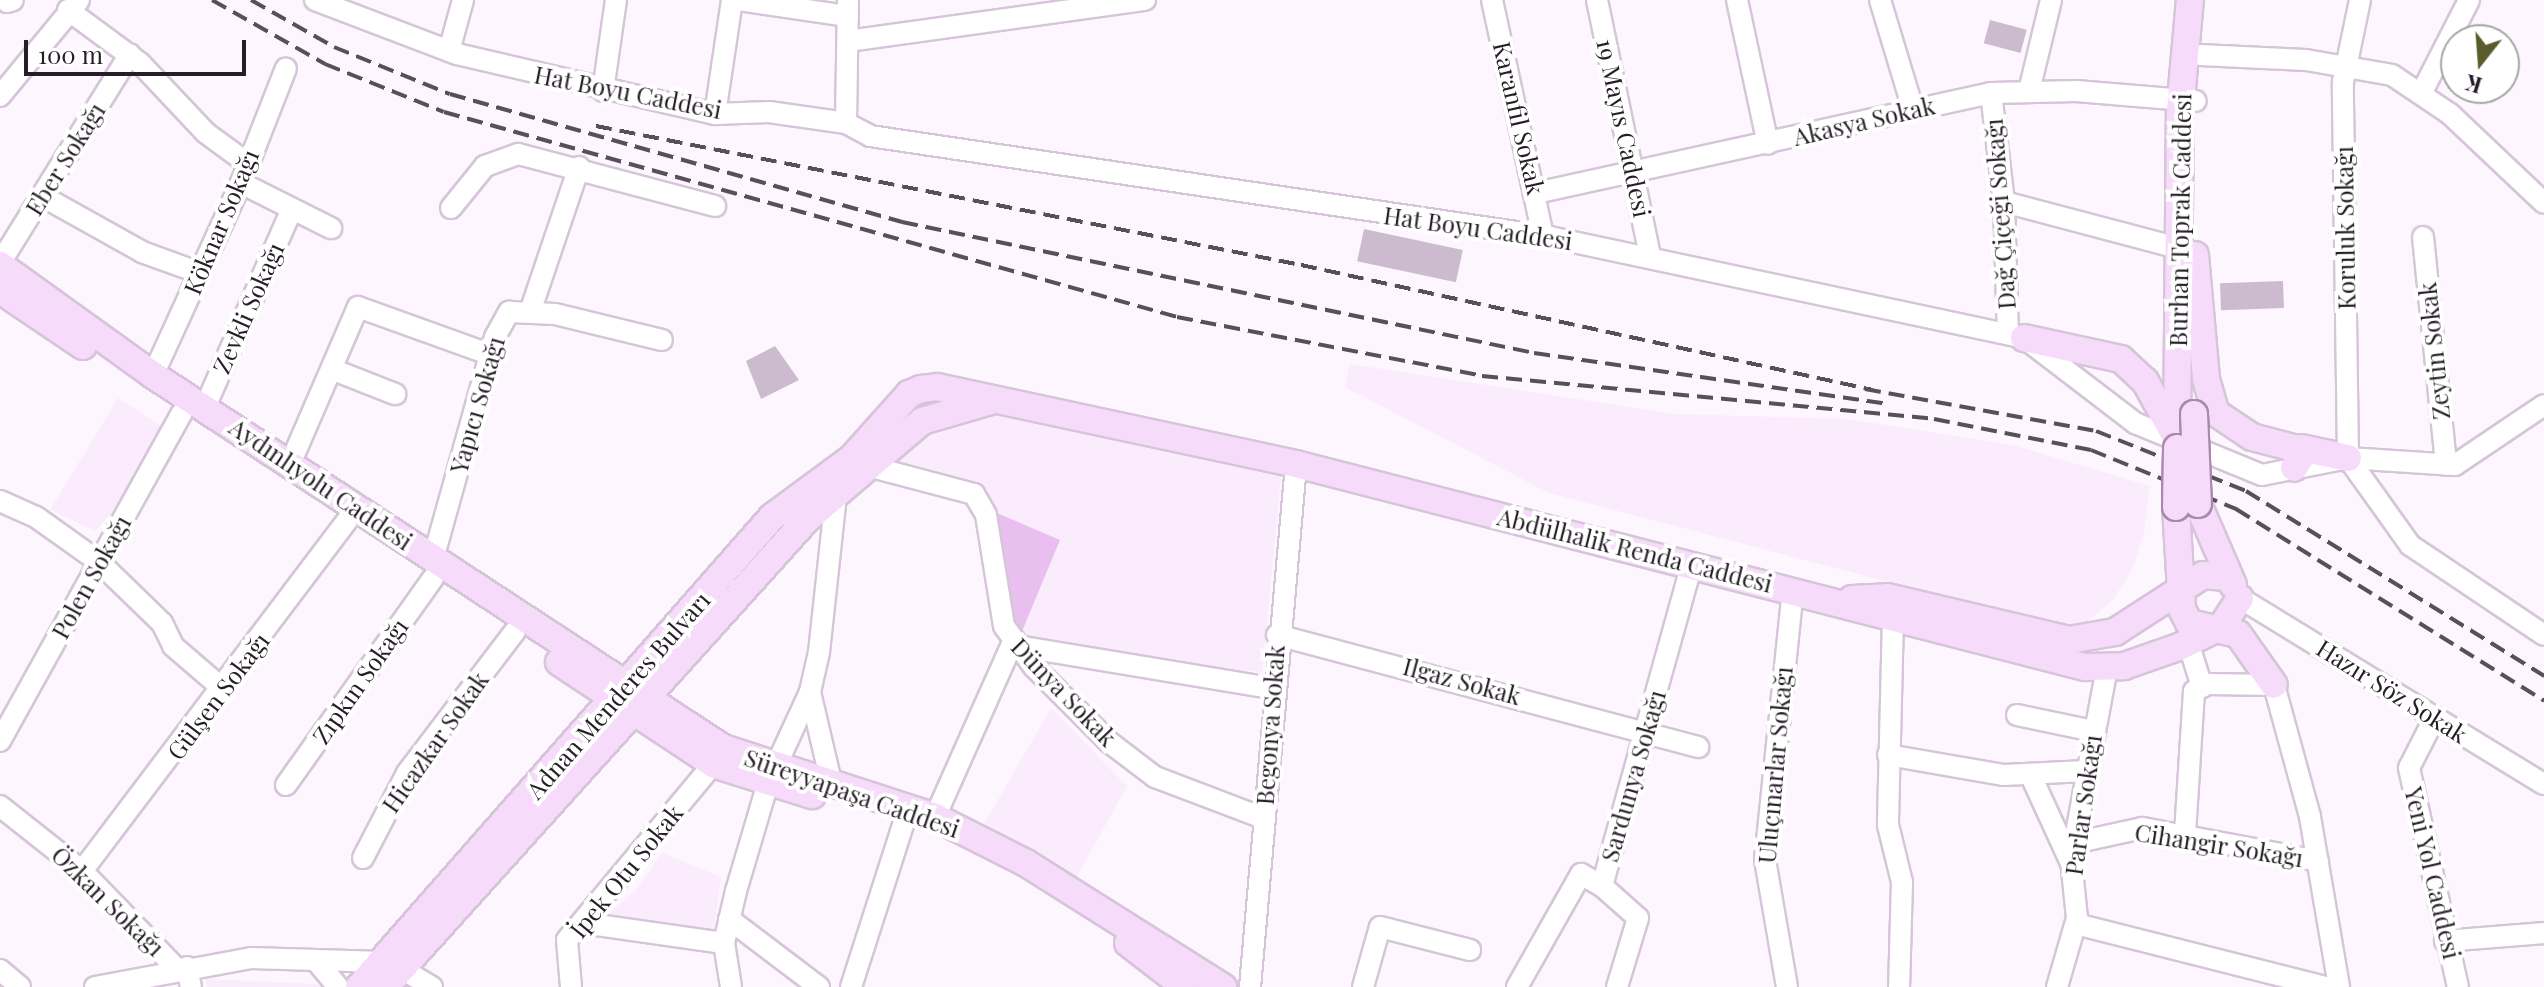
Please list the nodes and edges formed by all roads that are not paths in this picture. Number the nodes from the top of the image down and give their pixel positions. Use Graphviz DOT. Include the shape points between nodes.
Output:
graph roads {
  1 [pos="315,0"];
  2 [pos="463,0"];
  3 [pos="616,0"];
  4 [pos="732,0"];
  5 [pos="739,0"];
  6 [pos="1145,0"];
  7 [pos="1492,0"];
  8 [pos="1597,0"];
  9 [pos="1737,0"];
  10 [pos="1880,0"];
  11 [pos="2051,0"];
  12 [pos="2190,0"];
  13 [pos="2207,0"];
  14 [pos="2360,0"];
  15 [pos="2469,0"];
  16 [pos="73,5"];
  17 [pos="848,8"];
  18 [pos="848,41"];
  19 [pos="449,51"];
  20 [pos="130,54"];
  21 [pos="2200,55"];
  22 [pos="2345,67"];
  23 [pos="286,68"];
  24 [pos="603,91"];
  25 [pos="2029,91"];
  26 [pos="2422,92"];
  27 [pos="1991,93"];
  28 [pos="0,96"];
  29 [pos="2188,100"];
  30 [pos="1913,109"];
  31 [pos="715,114"];
  32 [pos="846,123"];
  33 [pos="1768,144"];
  34 [pos="247,163"];
  35 [pos="579,167"];
  36 [pos="1634,171"];
  37 [pos="241,183"];
  38 [pos="1536,193"];
  39 [pos="42,196"];
  40 [pos="2004,202"];
  41 [pos="2544,203"];
  42 [pos="715,206"];
  43 [pos="451,208"];
  44 [pos="292,209"];
  45 [pos="331,228"];
  46 [pos="1543,236"];
  47 [pos="2423,237"];
  48 [pos="2187,252"];
  49 [pos="1650,256"];
  50 [pos="0,264"];
  51 [pos="200,273"];
  52 [pos="0,290"];
  53 [pos="531,309"];
  54 [pos="2016,336"];
  55 [pos="662,340"];
  56 [pos="491,355"];
  57 [pos="334,370"];
  58 [pos="153,375"];
  59 [pos="395,394"];
  60 [pos="909,394"];
  61 [pos="1008,402"];
  62 [pos="2544,405"];
  63 [pos="2176,407"];
  64 [pos="194,410"];
  65 [pos="905,423"];
  66 [pos="2298,458"];
  67 [pos="2348,458"];
  68 [pos="1290,462"];
  69 [pos="879,463"];
  70 [pos="290,464"];
  71 [pos="2446,465"];
  72 [pos="836,495"];
  73 [pos="0,501"];
  74 [pos="2187,506"];
  75 [pos="349,518"];
  76 [pos="99,562"];
  77 [pos="1692,563"];
  78 [pos="433,568"];
  79 [pos="2234,587"];
  80 [pos="2183,589"];
  81 [pos="1793,590"];
  82 [pos="1890,607"];
  83 [pos="2134,621"];
  84 [pos="2219,627"];
  85 [pos="515,631"];
  86 [pos="1277,635"];
  87 [pos="2544,635"];
  88 [pos="2188,642"];
  89 [pos="1015,644"];
  90 [pos="2150,657"];
  91 [pos="2107,668"];
  92 [pos="2274,685"];
  93 [pos="1265,687"];
  94 [pos="2202,687"];
  95 [pos="223,689"];
  96 [pos="810,692"];
  97 [pos="630,700"];
  98 [pos="2017,715"];
  99 [pos="2435,717"];
  100 [pos="1647,729"];
  101 [pos="2093,731"];
  102 [pos="0,741"];
  103 [pos="1698,747"];
  104 [pos="1888,755"];
  105 [pos="713,764"];
  106 [pos="2086,771"];
  107 [pos="772,775"];
  108 [pos="2031,776"];
  109 [pos="2544,784"];
  110 [pos="286,785"];
  111 [pos="832,786"];
  112 [pos="0,806"];
  113 [pos="935,817"];
  114 [pos="1263,818"];
  115 [pos="904,822"];
  116 [pos="2185,834"];
  117 [pos="2074,843"];
  118 [pos="363,858"];
  119 [pos="2318,861"];
  120 [pos="2071,865"];
  121 [pos="82,871"];
  122 [pos="1602,886"];
  123 [pos="729,919"];
  124 [pos="583,923"];
  125 [pos="2076,924"];
  126 [pos="2544,933"];
  127 [pos="2445,941"];
  128 [pos="724,943"];
  129 [pos="1470,950"];
  130 [pos="318,963"];
  131 [pos="0,970"];
  132 [pos="394,970"];
  133 [pos="185,974"];
  134 [pos="1177,984"];
  135 [pos="20,987"];
  136 [pos="95,987"];
  137 [pos="338,987"];
  138 [pos="359,987"];
  139 [pos="432,987"];
  140 [pos="571,987"];
  141 [pos="731,987"];
  142 [pos="819,987"];
  143 [pos="851,987"];
  144 [pos="1223,987"];
  145 [pos="1250,987"];
  146 [pos="1363,987"];
  147 [pos="1517,987"];
  148 [pos="1617,987"];
  149 [pos="1787,987"];
  150 [pos="1899,987"];
  151 [pos="2057,987"];
  152 [pos="2325,987"];
  153 [pos="2339,987"];
  154 [pos="2458,987"];
  1 -- 19 [label="street, Hat Boyu Caddesi"];
  2 -- 19 [label="street"];
  3 -- 24 [label="street"];
  4 -- 31 [label="street"];
  5 -- 17 [label="street"];
  6 -- 18 [label="street"];
  7 -- 38 [label="street, Karanfil Sokak"];
  8 -- 36 [label="street, 19 Mayıs Caddesi"];
  9 -- 33 [label="street"];
  10 -- 30 [label="street"];
  11 -- 25 [label="street"];
  12 -- 29 [label="main road, Burhan Toprak Caddesi"];
  13 -- 21 [label="main road, Burhan Toprak Caddesi"];
  14 -- 22 [label="street, Koruluk Sokağı"];
  15 -- 26 [label="street"];
  16 -- 20 [label="street"];
  16 -- 28 [label="street"];
  17 -- 18 [label="street"];
  18 -- 32 [label="street"];
  19 -- 24 [label="street, Hat Boyu Caddesi"];
  20 -- 34 [label="street" via="206,133"];
  20 -- 39 [label="street, Eber Sokağı"];
  21 -- 22 [label="street"];
  21 -- 29 [label="main road, Burhan Toprak Caddesi"];
  22 -- 26 [label="street" via="2392,75"];
  22 -- 67 [label="street, Koruluk Sokağı"];
  23 -- 34 [label="street, Köknar Sokağı"];
  24 -- 31 [label="street, Hat Boyu Caddesi"];
  25 -- 27 [label="street, Akasya Sokak"];
  25 -- 29 [label="street, Akasya Sokak"];
  26 -- 41 [label="street"];
  27 -- 30 [label="street, Akasya Sokak"];
  27 -- 40 [label="street, Dağ Çiçeği Sokağı"];
  29 -- 48 [label="main road, Burhan Toprak Caddesi"];
  30 -- 33 [label="street, Akasya Sokak"];
  31 -- 32 [label="street, Hat Boyu Caddesi" via="769,112"];
  32 -- 46 [label="street, Hat Boyu Caddesi" via="870,136"];
  33 -- 36 [label="street, Akasya Sokak"];
  34 -- 37 [label="street, Köknar Sokağı"];
  35 -- 42 [label="street"];
  35 -- 43 [label="street" via="533,155 503,156 485,166"];
  35 -- 53 [label="street"];
  36 -- 38 [label="street, Akasya Sokak"];
  36 -- 49 [label="street, 19 Mayıs Caddesi"];
  37 -- 44 [label="street"];
  37 -- 51 [label="street, Köknar Sokağı"];
  38 -- 46 [label="street, Karanfil Sokak"];
  39 -- 50 [label="street, Eber Sokağı"];
  39 -- 51 [label="street" via="142,252"];
  40 -- 48 [label="street"];
  40 -- 54 [label="street, Dağ Çiçeği Sokağı"];
  44 -- 45 [label="street"];
  44 -- 64 [label="street, Zevkli Sokağı"];
  46 -- 49 [label="street, Hat Boyu Caddesi"];
  47 -- 71 [label="street, Zeytin Sokak"];
  48 -- 63 [label="main road, Burhan Toprak Caddesi"];
  48 -- 66 [label="main road" via="2216,413"];
  49 -- 54 [label="street, Hat Boyu Caddesi"];
  50 -- 58 [label="main road, Aydınlıyolu Caddesi"];
  51 -- 58 [label="street, Köknar Sokağı"];
  52 -- 64 [label="main road, Aydınlıyolu Caddesi"];
  53 -- 55 [label="street"];
  53 -- 56 [label="street, Yapıcı Sokağı" via="503,318"];
  54 -- 63 [label="main road" via="2121,359"];
  54 -- 66 [label="street, Hat Boyu Caddesi" via="2135,423 2252,473"];
  56 -- 57 [label="street" via="358,307"];
  56 -- 78 [label="street, Yapıcı Sokağı"];
  57 -- 59 [label="street"];
  57 -- 70 [label="street"];
  58 -- 64 [label="main road, Aydınlıyolu Caddesi"];
  60 -- 61 [label="main road, Abdülhalik Renda Caddesi" via="937,387"];
  60 -- 65 [label="main road, Adnan Menderes Bulvarı"];
  61 -- 65 [label="main road, Abdülhalik Renda Caddesi"];
  61 -- 68 [label="main road, Abdülhalik Renda Caddesi"];
  62 -- 71 [label="street" via="2470,459"];
  63 -- 74 [label="main road, Burhan Toprak Caddesi, bridge"];
  63 -- 74 [label="main road, bridge"];
  64 -- 70 [label="main road, Aydınlıyolu Caddesi"];
  64 -- 75 [label="main road, Aydınlıyolu Caddesi"];
  64 -- 76 [label="street, Polen Sokağı"];
  65 -- 69 [label="main road, Adnan Menderes Bulvarı"];
  65 -- 97 [label="main road, Adnan Menderes Bulvarı" via="772,517"];
  66 -- 67 [label="main road"];
  67 -- 71 [label="street"];
  67 -- 87 [label="street" via="2410,545"];
  68 -- 77 [label="main road, Abdülhalik Renda Caddesi"];
  68 -- 86 [label="street, Begonya Sokak"];
  68 -- 93 [label="street"];
  69 -- 72 [label="main road, Adnan Menderes Bulvarı"];
  69 -- 89 [label="street, Dünya Sokak" via="954,484 984,504 1004,626"];
  70 -- 78 [label="main road, Aydınlıyolu Caddesi"];
  72 -- 96 [label="street"];
  72 -- 97 [label="main road, Adnan Menderes Bulvarı"];
  73 -- 76 [label="street" via="36,517"];
  74 -- 79 [label="main road"];
  74 -- 80 [label="main road"];
  75 -- 78 [label="main road, Aydınlıyolu Caddesi"];
  75 -- 95 [label="street, Gülşen Sokağı"];
  76 -- 95 [label="street" via="162,623 173,646"];
  76 -- 102 [label="street, Polen Sokağı"];
  77 -- 81 [label="main road, Abdülhalik Renda Caddesi"];
  77 -- 100 [label="street, Sardunya Sokağı"];
  78 -- 85 [label="main road, Aydınlıyolu Caddesi"];
  78 -- 97 [label="main road, Aydınlıyolu Caddesi"];
  78 -- 110 [label="street, Zıpkın Sokağı"];
  79 -- 80 [label="main road, Abdülhalik Renda Caddesi" via="2203,575"];
  79 -- 84 [label="main road, Abdülhalik Renda Caddesi"];
  79 -- 92 [label="main road"];
  79 -- 99 [label="street, Hazır Söz Sokak"];
  80 -- 83 [label="main road, Abdülhalik Renda Caddesi"];
  80 -- 84 [label="main road" via="2189,623"];
  81 -- 82 [label="main road, Abdülhalik Renda Caddesi"];
  81 -- 149 [label="street, Uluçınarlar Sokağı" via="1765,860"];
  82 -- 83 [label="main road, Abdülhalik Renda Caddesi" via="2049,639 2095,638"];
  82 -- 91 [label="main road, Abdülhalik Renda Caddesi" via="2063,664"];
  82 -- 104 [label="street"];
  83 -- 90 [label="main road" via="2151,634"];
  84 -- 88 [label="main road, Abdülhalik Renda Caddesi"];
  84 -- 92 [label="main road" via="2243,638"];
  85 -- 97 [label="main road, Aydınlıyolu Caddesi"];
  85 -- 118 [label="street, Hicazkar Sokak" via="407,773"];
  86 -- 100 [label="street, Ilgaz Sokak"];
  86 -- 114 [label="street, Begonya Sokak"];
  88 -- 90 [label="main road, Abdülhalik Renda Caddesi"];
  88 -- 94 [label="street"];
  89 -- 93 [label="street"];
  89 -- 113 [label="street"];
  89 -- 114 [label="street, Dünya Sokak" via="1133,762 1212,803"];
  90 -- 91 [label="main road, Abdülhalik Renda Caddesi"];
  91 -- 101 [label="street, Parlar Sokağı"];
  92 -- 94 [label="street"];
  92 -- 119 [label="street"];
  93 -- 114 [label="street"];
  94 -- 116 [label="street" via="2194,691"];
  95 -- 121 [label="street, Gülşen Sokağı"];
  96 -- 107 [label="street"];
  96 -- 111 [label="street"];
  97 -- 105 [label="main road, Süreyyapaşa Caddesi"];
  97 -- 107 [label="main road, Süreyyapaşa Caddesi"];
  97 -- 132 [label="main road, Adnan Menderes Bulvarı"];
  98 -- 101 [label="street"];
  99 -- 109 [label="street, Hazır Söz Sokak"];
  99 -- 127 [label="street, Yeni Yol Caddesi" via="2409,768"];
  100 -- 103 [label="street, Ilgaz Sokak"];
  100 -- 122 [label="street, Sardunya Sokağı"];
  101 -- 106 [label="street, Parlar Sokağı"];
  104 -- 108 [label="street"];
  104 -- 150 [label="street" via="1888,825 1903,905"];
  105 -- 107 [label="main road, Süreyyapaşa Caddesi"];
  105 -- 124 [label="street, İpek Otu Sokak"];
  106 -- 108 [label="street"];
  106 -- 117 [label="street, Parlar Sokağı"];
  107 -- 111 [label="main road, Süreyyapaşa Caddesi"];
  107 -- 115 [label="main road, Süreyyapaşa Caddesi"];
  107 -- 123 [label="street"];
  108 -- 120 [label="street"];
  111 -- 113 [label="main road, Süreyyapaşa Caddesi"];
  112 -- 121 [label="street, Özkan Sokağı"];
  113 -- 144 [label="main road, Süreyyapaşa Caddesi" via="1026,863"];
  114 -- 145 [label="street, Begonya Sokak"];
  115 -- 134 [label="main road, Süreyyapaşa Caddesi" via="1034,883"];
  115 -- 143 [label="street"];
  116 -- 117 [label="street, Cihangir Sokağı" via="2142,828"];
  116 -- 119 [label="street, Cihangir Sokağı"];
  117 -- 120 [label="street, Parlar Sokağı"];
  119 -- 153 [label="street"];
  120 -- 125 [label="street, Parlar Sokağı"];
  121 -- 133 [label="street, Özkan Sokağı"];
  122 -- 147 [label="street, Sardunya Sokağı" via="1581,874"];
  122 -- 148 [label="street" via="1638,918"];
  123 -- 128 [label="street"];
  123 -- 142 [label="street"];
  124 -- 128 [label="street"];
  124 -- 140 [label="street, İpek Otu Sokak" via="567,940"];
  125 -- 151 [label="street, Parlar Sokağı"];
  125 -- 152 [label="street"];
  126 -- 127 [label="street"];
  127 -- 154 [label="street, Yeni Yol Caddesi"];
  128 -- 141 [label="street"];
  129 -- 146 [label="street" via="1380,927"];
  130 -- 132 [label="street"];
  130 -- 133 [label="street" via="251,958"];
  130 -- 137 [label="street"];
  131 -- 135 [label="street"];
  132 -- 138 [label="main road, Adnan Menderes Bulvarı"];
  132 -- 139 [label="street"];
  133 -- 136 [label="street"];
}
